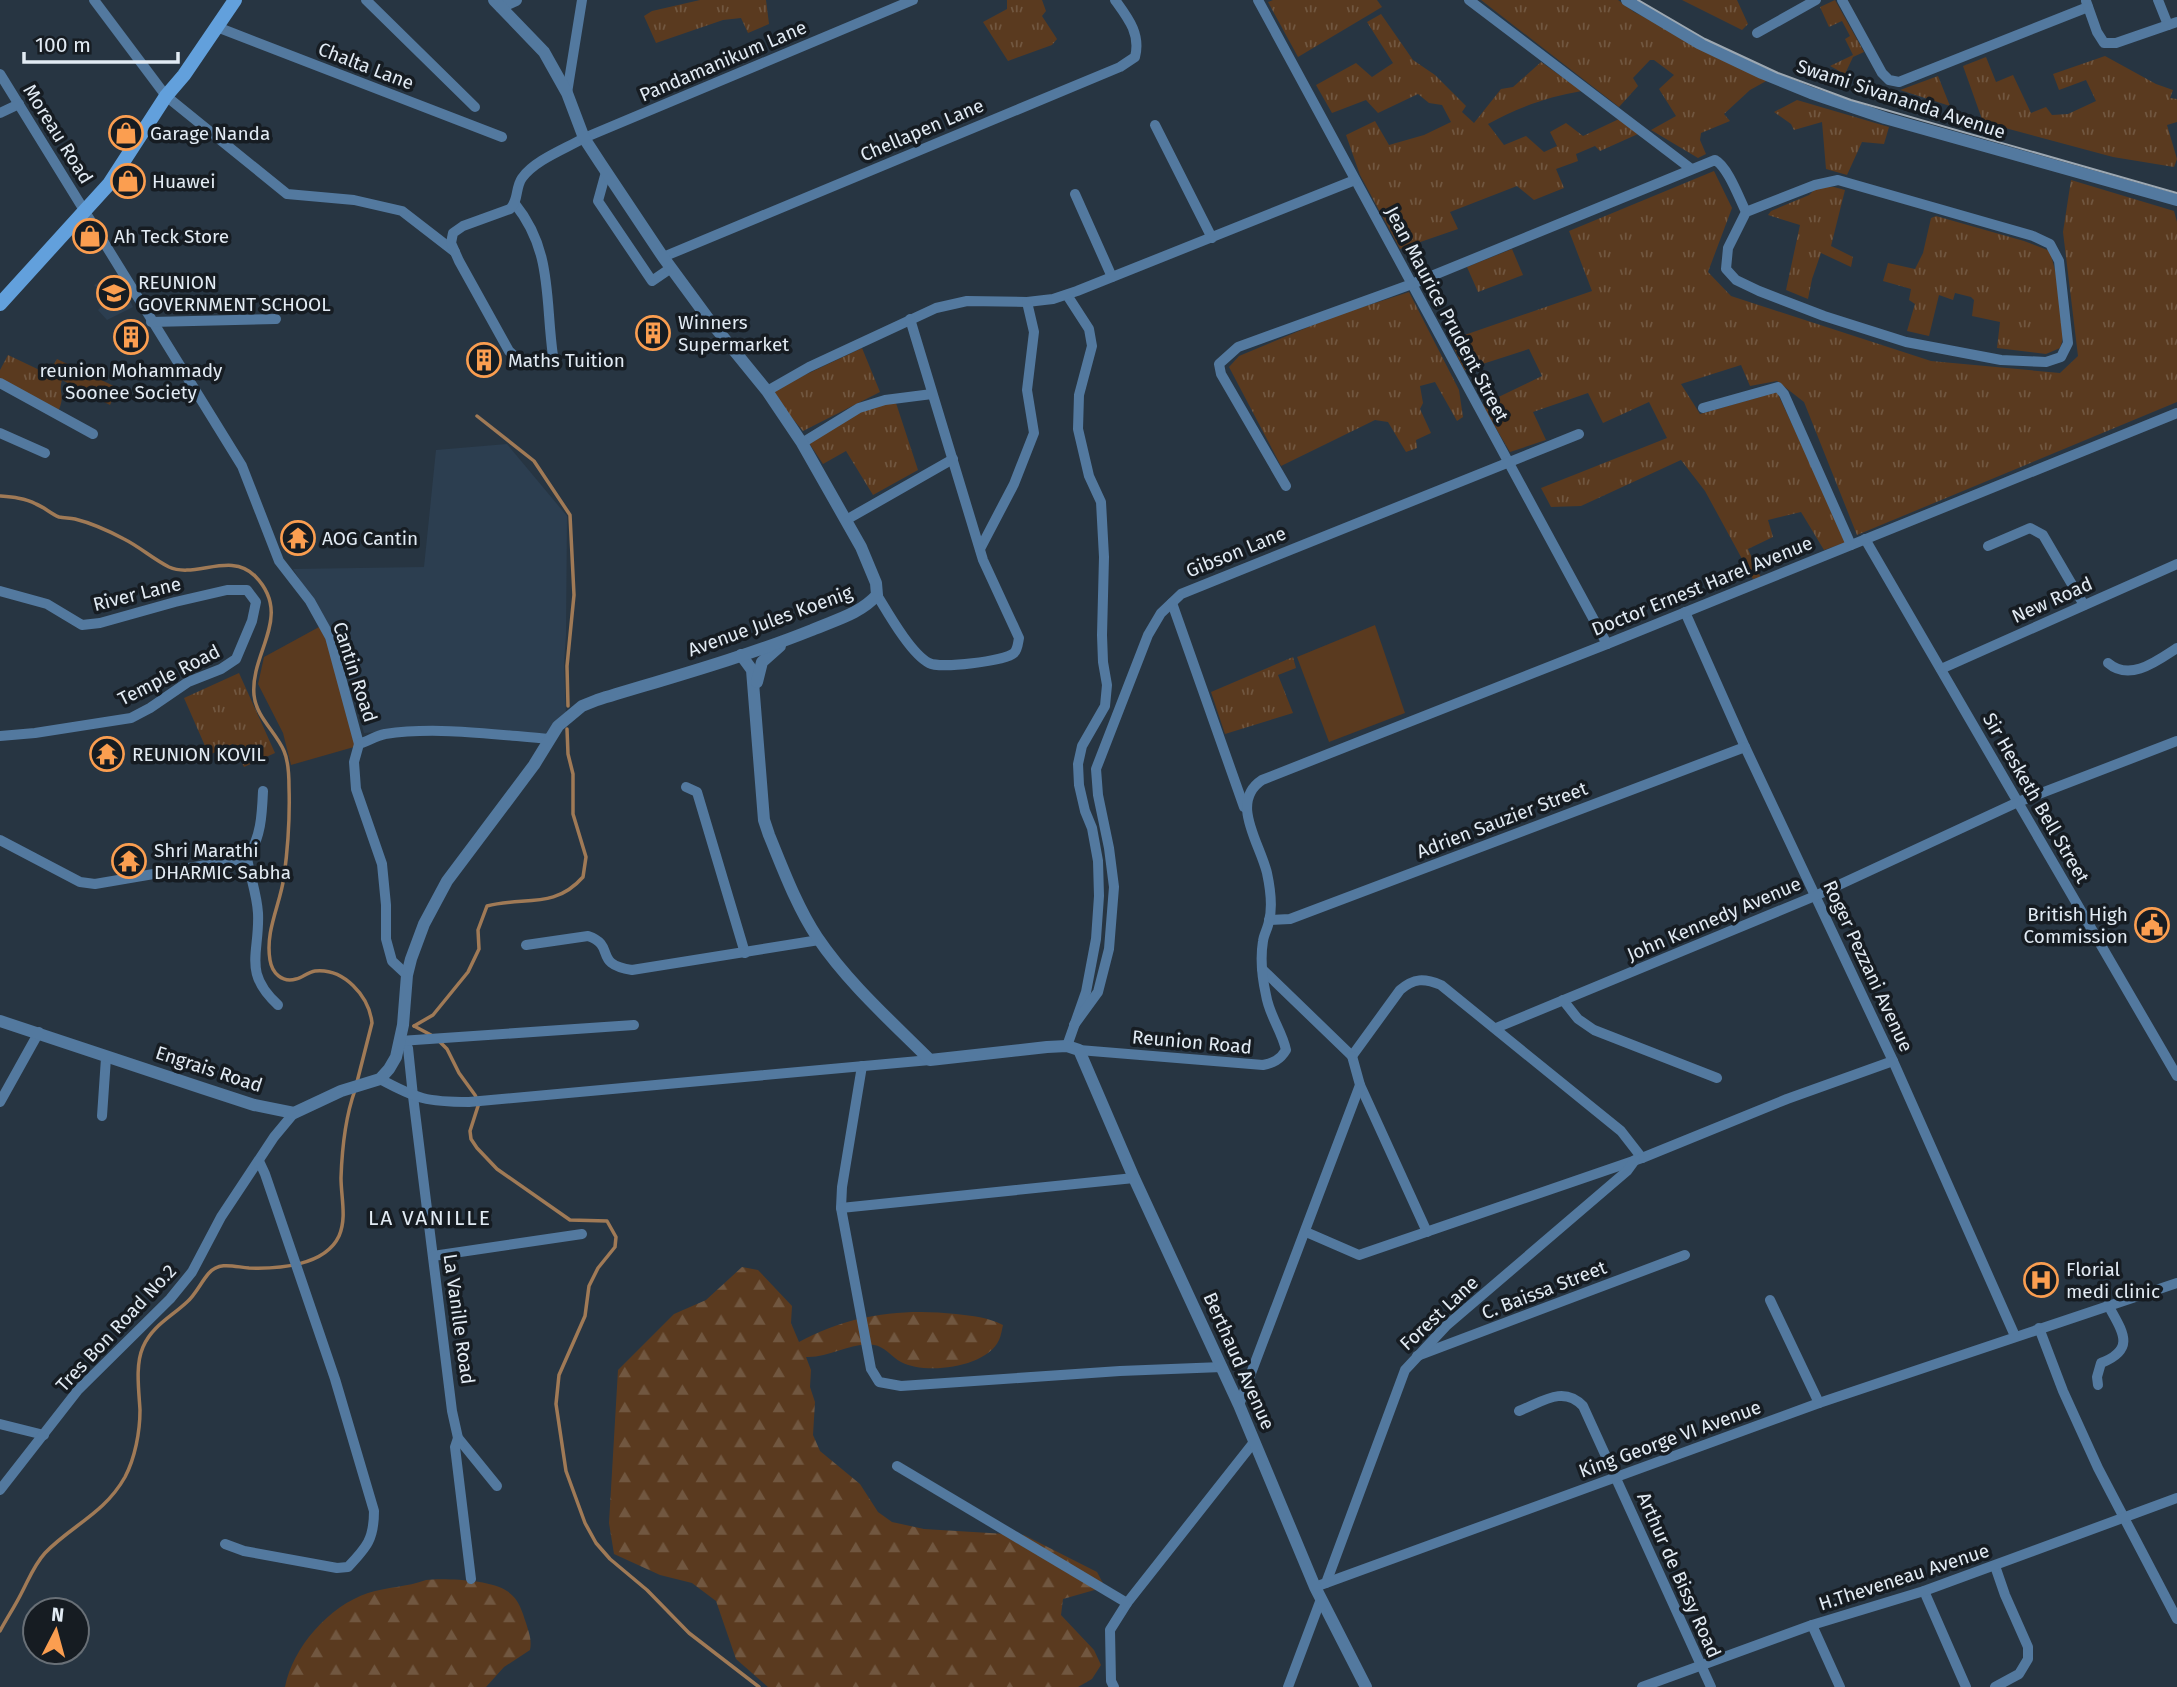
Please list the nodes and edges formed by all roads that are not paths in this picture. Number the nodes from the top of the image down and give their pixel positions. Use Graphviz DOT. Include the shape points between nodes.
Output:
graph roads {
  1 [pos="94,0"];
  2 [pos="235,0"];
  3 [pos="366,0"];
  4 [pos="516,0"];
  5 [pos="582,0"];
  6 [pos="913,0"];
  7 [pos="1115,0"];
  8 [pos="1258,0"];
  9 [pos="1469,0"];
  10 [pos="1627,0"];
  11 [pos="1816,0"];
  12 [pos="1842,0"];
  13 [pos="2158,0"];
  14 [pos="498,3"];
  15 [pos="2087,3"];
  16 [pos="2173,23"];
  17 [pos="217,27"];
  18 [pos="1757,33"];
  19 [pos="0,74"];
  20 [pos="566,93"];
  21 [pos="166,96"];
  22 [pos="19,104"];
  23 [pos="475,107"];
  24 [pos="0,113"];
  25 [pos="1155,125"];
  26 [pos="502,137"];
  27 [pos="584,138"];
  28 [pos="1690,168"];
  29 [pos="606,172"];
  30 [pos="1355,180"];
  31 [pos="1075,194"];
  32 [pos="2177,201"];
  33 [pos="515,204"];
  34 [pos="85,212"];
  35 [pos="1746,212"];
  36 [pos="1212,238"];
  37 [pos="453,247"];
  38 [pos="667,263"];
  39 [pos="1112,277"];
  40 [pos="1412,284"];
  41 [pos="1067,295"];
  42 [pos="1027,302"];
  43 [pos="0,304"];
  44 [pos="276,319"];
  45 [pos="910,320"];
  46 [pos="151,322"];
  47 [pos="553,356"];
  48 [pos="523,364"];
  49 [pos="0,383"];
  50 [pos="767,391"];
  51 [pos="932,394"];
  52 [pos="1703,408"];
  53 [pos="2177,413"];
  54 [pos="0,433"];
  55 [pos="93,434"];
  56 [pos="1579,434"];
  57 [pos="802,443"];
  58 [pos="45,453"];
  59 [pos="953,459"];
  60 [pos="1507,463"];
  61 [pos="1286,486"];
  62 [pos="846,520"];
  63 [pos="1865,539"];
  64 [pos="1851,545"];
  65 [pos="1988,547"];
  66 [pos="980,549"];
  67 [pos="2177,564"];
  68 [pos="247,590"];
  69 [pos="0,591"];
  70 [pos="877,595"];
  71 [pos="1172,603"];
  72 [pos="2084,605"];
  73 [pos="1685,612"];
  74 [pos="788,639"];
  75 [pos="1607,644"];
  76 [pos="2177,648"];
  77 [pos="747,654"];
  78 [pos="2108,663"];
  79 [pos="761,666"];
  80 [pos="1941,669"];
  81 [pos="755,690"];
  82 [pos="0,736"];
  83 [pos="550,739"];
  84 [pos="2177,741"];
  85 [pos="359,744"];
  86 [pos="1745,747"];
  87 [pos="686,787"];
  88 [pos="263,791"];
  89 [pos="2018,802"];
  90 [pos="1246,804"];
  91 [pos="0,840"];
  92 [pos="247,858"];
  93 [pos="1815,895"];
  94 [pos="1269,920"];
  95 [pos="818,940"];
  96 [pos="526,945"];
  97 [pos="746,953"];
  98 [pos="1261,967"];
  99 [pos="407,975"];
  100 [pos="1563,1000"];
  101 [pos="278,1005"];
  102 [pos="0,1021"];
  103 [pos="634,1025"];
  104 [pos="1074,1025"];
  105 [pos="1496,1028"];
  106 [pos="38,1032"];
  107 [pos="400,1041"];
  108 [pos="1073,1048"];
  109 [pos="1352,1056"];
  110 [pos="106,1058"];
  111 [pos="930,1060"];
  112 [pos="1893,1060"];
  113 [pos="862,1066"];
  114 [pos="2177,1076"];
  115 [pos="1717,1078"];
  116 [pos="375,1081"];
  117 [pos="1360,1085"];
  118 [pos="413,1096"];
  119 [pos="0,1102"];
  120 [pos="294,1113"];
  121 [pos="102,1116"];
  122 [pos="1639,1159"];
  123 [pos="259,1161"];
  124 [pos="1134,1178"];
  125 [pos="841,1208"];
  126 [pos="1306,1232"];
  127 [pos="1427,1232"];
  128 [pos="582,1234"];
  129 [pos="1685,1255"];
  130 [pos="433,1256"];
  131 [pos="2177,1283"];
  132 [pos="1770,1300"];
  133 [pos="2108,1305"];
  134 [pos="2039,1328"];
  135 [pos="2015,1336"];
  136 [pos="1415,1357"];
  137 [pos="1222,1367"];
  138 [pos="2098,1385"];
  139 [pos="1819,1403"];
  140 [pos="1239,1405"];
  141 [pos="1519,1411"];
  142 [pos="0,1424"];
  143 [pos="44,1435"];
  144 [pos="458,1438"];
  145 [pos="1254,1442"];
  146 [pos="897,1466"];
  147 [pos="1615,1478"];
  148 [pos="497,1486"];
  149 [pos="0,1490"];
  150 [pos="2177,1498"];
  151 [pos="2126,1518"];
  152 [pos="225,1544"];
  153 [pos="1995,1566"];
  154 [pos="471,1579"];
  155 [pos="1321,1590"];
  156 [pos="1924,1591"];
  157 [pos="1127,1603"];
  158 [pos="2177,1619"];
  159 [pos="1812,1625"];
  160 [pos="1700,1665"];
  161 [pos="1114,1687"];
  162 [pos="1288,1687"];
  163 [pos="1366,1687"];
  164 [pos="1642,1687"];
  165 [pos="1710,1687"];
  166 [pos="1840,1687"];
  167 [pos="1966,1687"];
  168 [pos="1996,1687"];
  1 -- 21 [label="street"];
  2 -- 17 [label="main road"];
  3 -- 23 [label="street"];
  4 -- 14 [label="street"];
  5 -- 20 [label="street"];
  6 -- 27 [label="street, Pandamanikum Lane"];
  7 -- 38 [label="street, Chellapen Lane" via="1138,44 1135,57 1120,66"];
  8 -- 30 [label="street, Jean Maurice Prudent Street"];
  9 -- 28 [label="street"];
  10 -- 32 [label="street, Swami Sivananda Avenue" via="1699,43 1811,93"];
  11 -- 18 [label="street"];
  12 -- 15 [label="street" via="1882,73 1899,82"];
  13 -- 16 [label="street"];
  14 -- 20 [label="street, Avenue Jules Koenig" via="544,52"];
  15 -- 16 [label="street" via="2104,44"];
  17 -- 21 [label="main road"];
  17 -- 26 [label="street, Chalta Lane"];
  19 -- 22 [label="street, Moreau Road"];
  20 -- 27 [label="street, Avenue Jules Koenig"];
  21 -- 34 [label="main road" via="109,184"];
  21 -- 37 [label="street" via="287,194 306,189 388,201 403,207"];
  22 -- 24 [label="street"];
  22 -- 34 [label="street, Moreau Road"];
  25 -- 36 [label="street"];
  27 -- 29 [label="street, Avenue Jules Koenig"];
  27 -- 33 [label="street, Pandamanikum Lane" via="523,176"];
  28 -- 35 [label="street" via="1721,162"];
  28 -- 40 [label="street"];
  29 -- 38 [label="street, Avenue Jules Koenig"];
  29 -- 38 [label="street, Chellapen Lane" via="598,201 652,281"];
  30 -- 36 [label="street"];
  30 -- 40 [label="street, Jean Maurice Prudent Street"];
  31 -- 39 [label="street"];
  33 -- 37 [label="street" via="463,226 453,233"];
  33 -- 47 [label="street" via="529,221 540,249"];
  34 -- 43 [label="main road"];
  34 -- 46 [label="street, Cantin Road"];
  35 -- 35 [label="street" via="1815,184 1838,180 2033,236 2050,244 2059,261 2068,343 2061,357 2046,362 2001,360 1906,342 1759,291 1736,280 1726,268 1728,248"];
  36 -- 39 [label="street"];
  37 -- 48 [label="street" via="509,351"];
  38 -- 50 [label="street, Avenue Jules Koenig"];
  39 -- 41 [label="street"];
  40 -- 60 [label="street, Jean Maurice Prudent Street"];
  40 -- 61 [label="street" via="1238,347 1219,364 1220,374"];
  41 -- 42 [label="street"];
  41 -- 104 [label="street" via="1089,329 1092,346 1079,395 1078,429 1089,476 1101,502 1107,685 1105,706 1082,746 1078,764 1098,860 1098,896 1096,939"];
  42 -- 45 [label="street" via="967,301"];
  42 -- 66 [label="street" via="1034,332 1027,390 1034,433"];
  44 -- 46 [label="street"];
  45 -- 50 [label="street"];
  45 -- 51 [label="street"];
  46 -- 85 [label="street, Cantin Road" via="242,466 279,561 310,601 330,638"];
  49 -- 55 [label="street"];
  50 -- 57 [label="street, Avenue Jules Koenig"];
  51 -- 57 [label="street" via="859,408"];
  51 -- 59 [label="street"];
  52 -- 64 [label="street" via="1778,387"];
  53 -- 63 [label="street, Doctor Ernest Harel Avenue"];
  54 -- 58 [label="street"];
  56 -- 60 [label="street, Gibson Lane"];
  57 -- 62 [label="street, Avenue Jules Koenig"];
  59 -- 62 [label="street"];
  59 -- 66 [label="street"];
  60 -- 71 [label="street, Gibson Lane" via="1226,575 1181,594"];
  60 -- 75 [label="street, Jean Maurice Prudent Street"];
  62 -- 70 [label="street, Avenue Jules Koenig" via="871,570"];
  63 -- 64 [label="street, Doctor Ernest Harel Avenue"];
  63 -- 80 [label="street, Sir Hesketh Bell Street"];
  64 -- 73 [label="street, Doctor Ernest Harel Avenue"];
  65 -- 72 [label="street" via="2031,528 2043,535"];
  66 -- 70 [label="street" via="1019,638 1014,652 1004,657 939,666 928,663"];
  67 -- 72 [label="street, New Road"];
  68 -- 69 [label="street, River Lane" via="227,590 82,625 47,604"];
  68 -- 82 [label="street, Temple Road" via="256,602 252,621 236,659 221,669 188,682 131,718"];
  70 -- 74 [label="street, Avenue Jules Koenig" via="854,613"];
  71 -- 90 [label="street, Reunion Road"];
  71 -- 104 [label="street, Gibson Lane" via="1147,635 1096,769 1114,887 1109,950 1098,992"];
  72 -- 80 [label="street, New Road"];
  73 -- 75 [label="street, Doctor Ernest Harel Avenue"];
  73 -- 86 [label="street, Roger Pezzani Avenue"];
  74 -- 77 [label="street, Avenue Jules Koenig"];
  74 -- 79 [label="street"];
  75 -- 90 [label="street, Doctor Ernest Harel Avenue" via="1262,780 1252,786"];
  76 -- 78 [label="street" via="2140,669 2119,670"];
  77 -- 79 [label="street"];
  77 -- 81 [label="street"];
  77 -- 83 [label="street, Avenue Jules Koenig" via="582,706"];
  79 -- 81 [label="street"];
  80 -- 89 [label="street, Sir Hesketh Bell Street"];
  81 -- 95 [label="street" via="764,820"];
  83 -- 85 [label="street" via="473,733 383,734"];
  83 -- 99 [label="street, Avenue Jules Koenig" via="447,881 424,924"];
  84 -- 89 [label="street, John Kennedy Avenue"];
  85 -- 99 [label="street" via="354,762 356,789 382,864 386,939 392,961"];
  86 -- 93 [label="street, Roger Pezzani Avenue"];
  86 -- 94 [label="street, Adrien Sauzier Street" via="1290,919"];
  87 -- 97 [label="street" via="697,792"];
  88 -- 92 [label="street" via="255,847"];
  89 -- 93 [label="street, John Kennedy Avenue"];
  89 -- 114 [label="street, Sir Hesketh Bell Street"];
  90 -- 94 [label="street, Reunion Road" via="1267,873"];
  91 -- 92 [label="street" via="80,882 95,884"];
  92 -- 101 [label="street" via="258,913 253,964 268,996"];
  93 -- 100 [label="street, John Kennedy Avenue"];
  93 -- 112 [label="street, Roger Pezzani Avenue"];
  94 -- 98 [label="street, Reunion Road"];
  95 -- 97 [label="street"];
  95 -- 111 [label="street"];
  96 -- 97 [label="street" via="588,936 602,944 613,966 632,970"];
  98 -- 108 [label="street, Reunion Road" via="1266,997 1286,1051 1273,1063"];
  98 -- 109 [label="street"];
  99 -- 107 [label="street, Avenue Jules Koenig"];
  100 -- 105 [label="street, John Kennedy Avenue"];
  100 -- 115 [label="street" via="1594,1030"];
  102 -- 106 [label="street, Engrais Road"];
  103 -- 107 [label="street"];
  104 -- 108 [label="street"];
  105 -- 109 [label="street" via="1441,985 1420,979 1400,990"];
  105 -- 122 [label="street" via="1621,1131"];
  106 -- 110 [label="street, Engrais Road"];
  106 -- 119 [label="street"];
  107 -- 116 [label="street, Avenue Jules Koenig" via="390,1069"];
  107 -- 118 [label="street, La Vanille Road" via="408,1048"];
  108 -- 111 [label="street"];
  108 -- 124 [label="street, Berthaud Avenue"];
  109 -- 117 [label="street"];
  110 -- 120 [label="street, Engrais Road" via="254,1105"];
  110 -- 121 [label="street"];
  111 -- 113 [label="street"];
  112 -- 122 [label="street"];
  112 -- 135 [label="street, Roger Pezzani Avenue"];
  113 -- 118 [label="street" via="469,1102 434,1102"];
  113 -- 125 [label="street"];
  116 -- 118 [label="street"];
  116 -- 120 [label="street"];
  117 -- 126 [label="street"];
  117 -- 127 [label="street"];
  118 -- 130 [label="street, La Vanille Road"];
  120 -- 123 [label="street, Tres Bon Road No.2"];
  122 -- 127 [label="street"];
  122 -- 136 [label="street, Forest Lane"];
  123 -- 143 [label="street, Tres Bon Road No.2" via="221,1217 192,1272 85,1382"];
  123 -- 152 [label="street" via="335,1380 374,1511 374,1532 348,1567 337,1568"];
  124 -- 125 [label="street"];
  124 -- 137 [label="street, Berthaud Avenue"];
  125 -- 137 [label="street" via="871,1369 880,1382 901,1386"];
  126 -- 127 [label="street" via="1359,1255"];
  126 -- 140 [label="street"];
  128 -- 130 [label="street"];
  129 -- 136 [label="street, C. Baissa Street"];
  130 -- 144 [label="street, La Vanille Road"];
  131 -- 133 [label="street, King George VI Avenue"];
  132 -- 139 [label="street"];
  133 -- 134 [label="street, King George VI Avenue"];
  133 -- 138 [label="street" via="2124,1345 2116,1357 2101,1363"];
  134 -- 135 [label="street, King George VI Avenue"];
  134 -- 151 [label="street" via="2098,1468"];
  135 -- 139 [label="street, King George VI Avenue"];
  136 -- 155 [label="street, Forest Lane" via="1405,1370"];
  137 -- 140 [label="street, Berthaud Avenue"];
  139 -- 147 [label="street, King George VI Avenue"];
  140 -- 145 [label="street, Berthaud Avenue"];
  141 -- 147 [label="street, Arthur de Bissy Road" via="1560,1395 1574,1397 1583,1406"];
  142 -- 143 [label="street"];
  143 -- 149 [label="street, Tres Bon Road No.2"];
  144 -- 148 [label="street, La Vanille Road"];
  144 -- 154 [label="street, La Vanille Road" via="455,1447"];
  145 -- 155 [label="street, Berthaud Avenue"];
  145 -- 157 [label="street"];
  146 -- 157 [label="street"];
  147 -- 155 [label="street, King George VI Avenue"];
  147 -- 160 [label="street, Arthur de Bissy Road"];
  150 -- 151 [label="street, H.Theveneau Avenue"];
  151 -- 153 [label="street, H.Theveneau Avenue"];
  151 -- 158 [label="street"];
  153 -- 156 [label="street, H.Theveneau Avenue"];
  153 -- 168 [label="street" via="2028,1647 2028,1659 2019,1674"];
  155 -- 162 [label="street, Forest Lane"];
  155 -- 163 [label="street, Berthaud Avenue"];
  156 -- 159 [label="street, H.Theveneau Avenue"];
  156 -- 167 [label="street"];
  157 -- 161 [label="street" via="1110,1630"];
  159 -- 160 [label="street, H.Theveneau Avenue"];
  159 -- 166 [label="street"];
  160 -- 164 [label="street, H.Theveneau Avenue"];
  160 -- 165 [label="street, Arthur de Bissy Road"];
}
